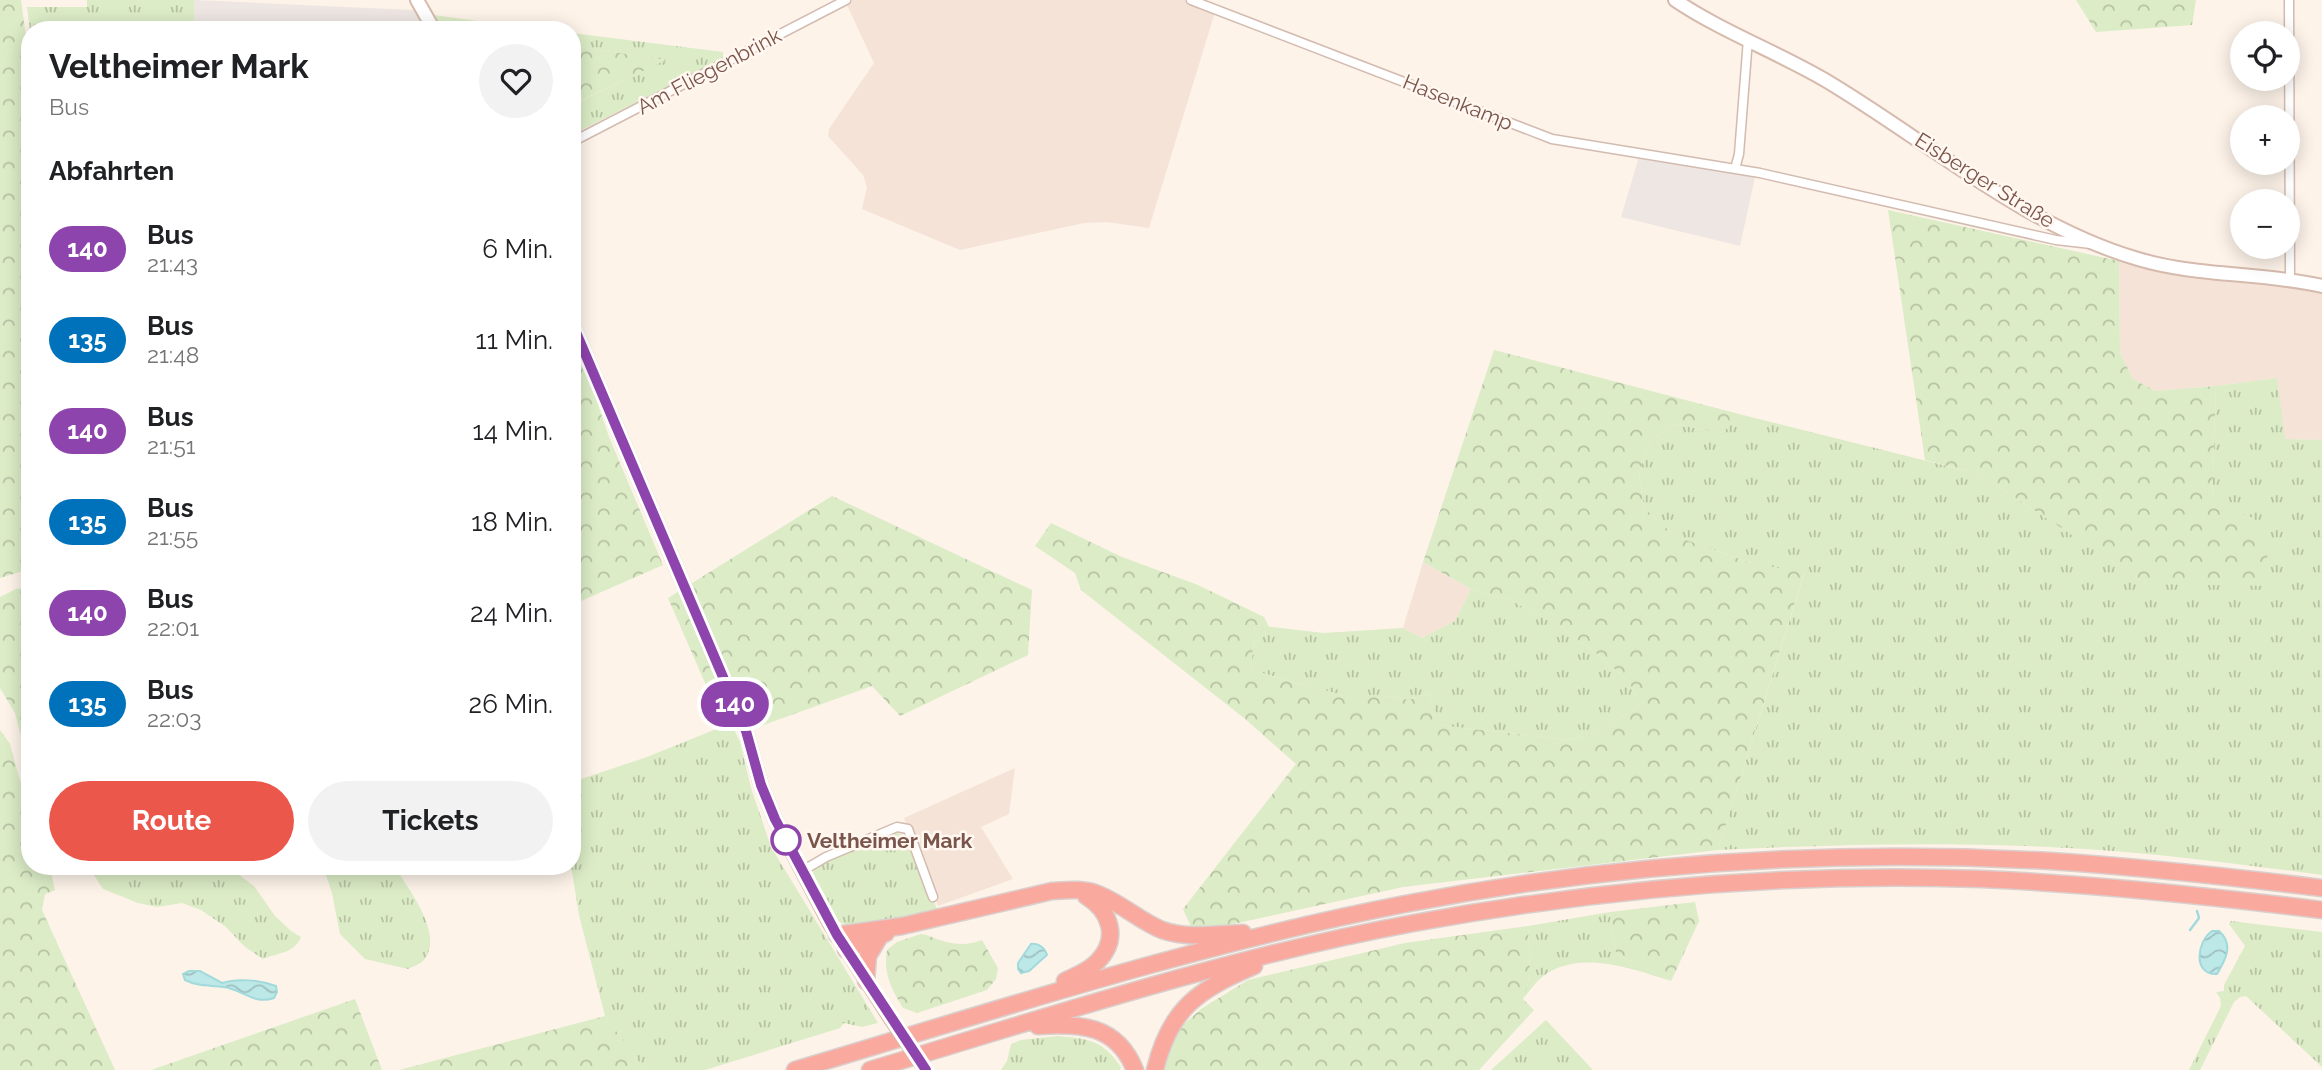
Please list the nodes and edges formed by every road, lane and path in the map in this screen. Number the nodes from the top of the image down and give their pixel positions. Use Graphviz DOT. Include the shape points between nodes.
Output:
graph roads {
  1 [pos="416,0"];
  2 [pos="846,0"];
  3 [pos="1191,0"];
  4 [pos="1675,0"];
  5 [pos="2289,0"];
  6 [pos="429,21"];
  7 [pos="1748,39"];
  8 [pos="581,137"];
  9 [pos="1735,169"];
  10 [pos="2094,243"];
  11 [pos="2290,280"];
  12 [pos="2322,286"];
  13 [pos="581,344"];
  14 [pos="802,871"];
  15 [pos="2322,888"];
  16 [pos="1052,891"];
  17 [pos="933,897"];
  18 [pos="2322,910"];
  19 [pos="902,926"];
  20 [pos="1277,931"];
  21 [pos="837,935"];
  22 [pos="880,936"];
  23 [pos="1295,949"];
  24 [pos="846,950"];
  25 [pos="866,981"];
  26 [pos="1012,1006"];
  27 [pos="1011,1028"];
  28 [pos="795,1070"];
  29 [pos="870,1070"];
  30 [pos="926,1070"];
  31 [pos="1135,1070"];
  32 [pos="1155,1070"];
  1 -- 6 [label="main road"];
  2 -- 8 [label="street, Am Fliegenbrink"];
  3 -- 9 [label="street, Hasenkamp" via="1552,139"];
  4 -- 7 [label="main road, Eisberger Straße"];
  5 -- 11 [label="street"];
  7 -- 9 [label="street"];
  7 -- 10 [label="main road, Eisberger Straße" via="1823,79 2008,198"];
  9 -- 10 [label="street, Hasenkamp" via="2056,240"];
  10 -- 11 [label="main road, Eisberger Straße" via="2170,266"];
  11 -- 12 [label="main road, Eisberger Straße"];
  13 -- 14 [label="main road" via="746,731 775,819"];
  14 -- 17 [label="street" via="904,827"];
  14 -- 21 [label="main road"];
  15 -- 20 [label="highway" via="2050,861 1833,858 1564,879 1409,903"];
  16 -- 19 [label="highway"];
  16 -- 20 [label="highway" via="1100,894 1165,931 1189,935"];
  16 -- 26 [label="highway" via="1085,896 1098,904 1108,920 1110,939 1099,961 1087,971"];
  18 -- 23 [label="highway" via="2048,882 1833,880 1700,886 1572,899 1413,923"];
  19 -- 21 [label="highway"];
  19 -- 22 [label="highway"];
  20 -- 26 [label="highway"];
  21 -- 24 [label="main road"];
  22 -- 24 [label="highway"];
  22 -- 25 [label="highway" via="868,956"];
  23 -- 27 [label="highway" via="1202,971"];
  23 -- 32 [label="highway" via="1225,979 1190,1002 1166,1035"];
  24 -- 25 [label="main road"];
  25 -- 30 [label="main road, bridge"];
  26 -- 28 [label="highway"];
  27 -- 29 [label="highway"];
  27 -- 31 [label="highway" via="1088,1027 1122,1046"];
}
